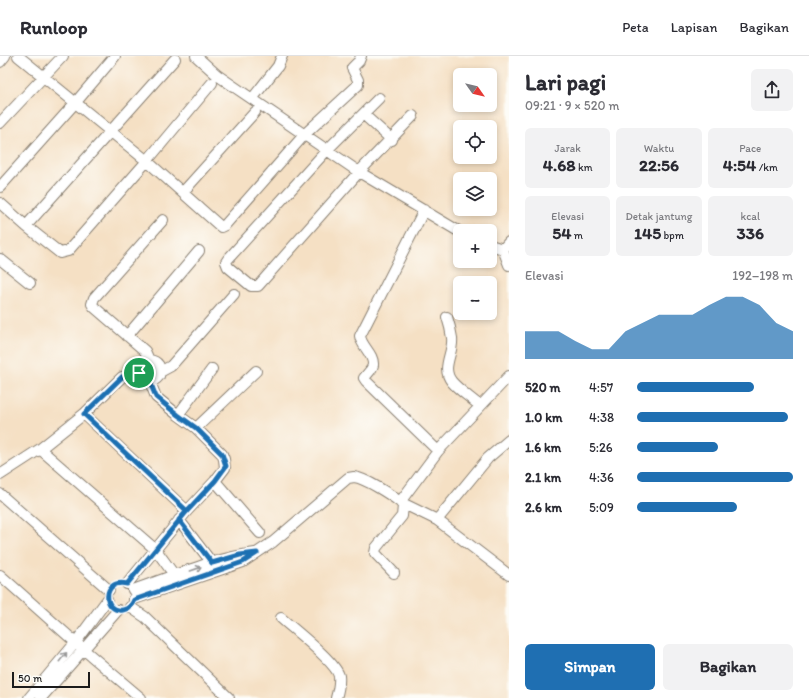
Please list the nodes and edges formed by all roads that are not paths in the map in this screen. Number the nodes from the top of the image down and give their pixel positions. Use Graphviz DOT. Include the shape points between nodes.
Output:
graph roads {
  1 [pos="5,56"];
  2 [pos="18,56"];
  3 [pos="63,56"];
  4 [pos="115,56"];
  5 [pos="196,56"];
  6 [pos="282,56"];
  7 [pos="361,56"];
  8 [pos="175,59"];
  9 [pos="0,62"];
  10 [pos="44,77"];
  11 [pos="212,83"];
  12 [pos="379,98"];
  13 [pos="252,99"];
  14 [pos="76,102"];
  15 [pos="255,112"];
  16 [pos="363,114"];
  17 [pos="413,116"];
  18 [pos="0,123"];
  19 [pos="111,130"];
  20 [pos="305,134"];
  21 [pos="392,140"];
  22 [pos="327,150"];
  23 [pos="147,161"];
  24 [pos="359,172"];
  25 [pos="0,187"];
  26 [pos="183,192"];
  27 [pos="0,203"];
  28 [pos="424,210"];
  29 [pos="163,220"];
  30 [pos="26,226"];
  31 [pos="453,228"];
  32 [pos="506,246"];
  33 [pos="199,251"];
  34 [pos="0,259"];
  35 [pos="509,265"];
  36 [pos="30,284"];
  37 [pos="234,294"];
  38 [pos="447,317"];
  39 [pos="127,336"];
  40 [pos="149,360"];
  41 [pos="212,369"];
  42 [pos="256,371"];
  43 [pos="160,372"];
  44 [pos="139,373"];
  45 [pos="509,376"];
  46 [pos="150,382"];
  47 [pos="480,406"];
  48 [pos="84,414"];
  49 [pos="178,415"];
  50 [pos="196,428"];
  51 [pos="509,440"];
  52 [pos="40,449"];
  53 [pos="438,451"];
  54 [pos="0,475"];
  55 [pos="215,481"];
  56 [pos="0,494"];
  57 [pos="400,502"];
  58 [pos="187,511"];
  59 [pos="179,520"];
  60 [pos="436,520"];
  61 [pos="260,533"];
  62 [pos="156,550"];
  63 [pos="257,553"];
  64 [pos="212,563"];
  65 [pos="394,573"];
  66 [pos="0,575"];
  67 [pos="509,575"];
  68 [pos="175,576"];
  69 [pos="122,592"];
  70 [pos="118,610"];
  71 [pos="281,618"];
  72 [pos="79,645"];
  73 [pos="43,691"];
  74 [pos="28,698"];
  75 [pos="55,698"];
  76 [pos="141,698"];
  77 [pos="229,698"];
  78 [pos="336,698"];
  1 -- 9 [label="street"];
  2 -- 10 [label="street"];
  3 -- 10 [label="street"];
  4 -- 14 [label="street"];
  5 -- 13 [label="street"];
  6 -- 13 [label="street" via="278,66"];
  7 -- 20 [label="street" via="352,68 358,85"];
  8 -- 19 [label="street"];
  10 -- 14 [label="street"];
  10 -- 18 [label="street"];
  11 -- 23 [label="street"];
  12 -- 16 [label="street"];
  13 -- 20 [label="street"];
  14 -- 19 [label="street"];
  14 -- 25 [label="street"];
  15 -- 26 [label="street"];
  16 -- 21 [label="street"];
  16 -- 22 [label="street"];
  17 -- 21 [label="street"];
  19 -- 23 [label="street"];
  19 -- 30 [label="street"];
  20 -- 22 [label="street"];
  20 -- 26 [label="street" via="221,227"];
  21 -- 24 [label="street"];
  22 -- 24 [label="street"];
  22 -- 24 [label="street" via="226,262 228,267 251,286 258,286"];
  23 -- 26 [label="street"];
  23 -- 30 [label="street" via="68,251 60,253"];
  24 -- 28 [label="street"];
  27 -- 30 [label="street"];
  28 -- 31 [label="street"];
  28 -- 53 [label="street" via="360,336 373,366 364,378 366,381"];
  29 -- 39 [label="street" via="92,304"];
  32 -- 35 [label="street"];
  33 -- 39 [label="street"];
  34 -- 36 [label="street"];
  37 -- 43 [label="street" via="171,366"];
  38 -- 47 [label="street" via="452,338 448,374 452,382"];
  39 -- 40 [label="street" via="144,351"];
  40 -- 43 [label="street" via="156,362"];
  40 -- 44 [label="street" via="142,362"];
  41 -- 49 [label="street"];
  42 -- 50 [label="street"];
  43 -- 46 [label="street" via="157,379"];
  44 -- 46 [label="street" via="143,380"];
  44 -- 48 [label="street" via="122,377"];
  45 -- 47 [label="street"];
  46 -- 49 [label="street" via="156,397"];
  47 -- 53 [label="street"];
  48 -- 52 [label="street"];
  48 -- 58 [label="street"];
  49 -- 50 [label="street"];
  50 -- 55 [label="street" via="224,459 225,468"];
  51 -- 60 [label="street" via="488,458"];
  52 -- 54 [label="street"];
  52 -- 62 [label="street"];
  53 -- 57 [label="street"];
  55 -- 58 [label="street"];
  55 -- 61 [label="street"];
  56 -- 69 [label="street"];
  57 -- 60 [label="street"];
  57 -- 63 [label="street" via="361,480 348,478 299,522"];
  57 -- 65 [label="street" via="403,506 402,516 375,551"];
  58 -- 59 [label="street"];
  59 -- 62 [label="street"];
  59 -- 64 [label="street"];
  60 -- 67 [label="street"];
  62 -- 68 [label="street"];
  62 -- 69 [label="street"];
  63 -- 64 [label="street"];
  63 -- 69 [label="street" via="243,562"];
  68 -- 64 [label="street, one-way"];
  66 -- 72 [label="street"];
  68 -- 69 [label="street"];
  69 -- 70 [label="street" via="124,610"];
  69 -- 70 [label="street" via="111,607"];
  69 -- 72 [label="street"];
  69 -- 77 [label="street"];
  70 -- 72 [label="street"];
  71 -- 78 [label="street" via="331,663 339,675"];
  72 -- 73 [label="street"];
  72 -- 76 [label="street"];
  73 -- 74 [label="street"];
  73 -- 75 [label="street"];
}
